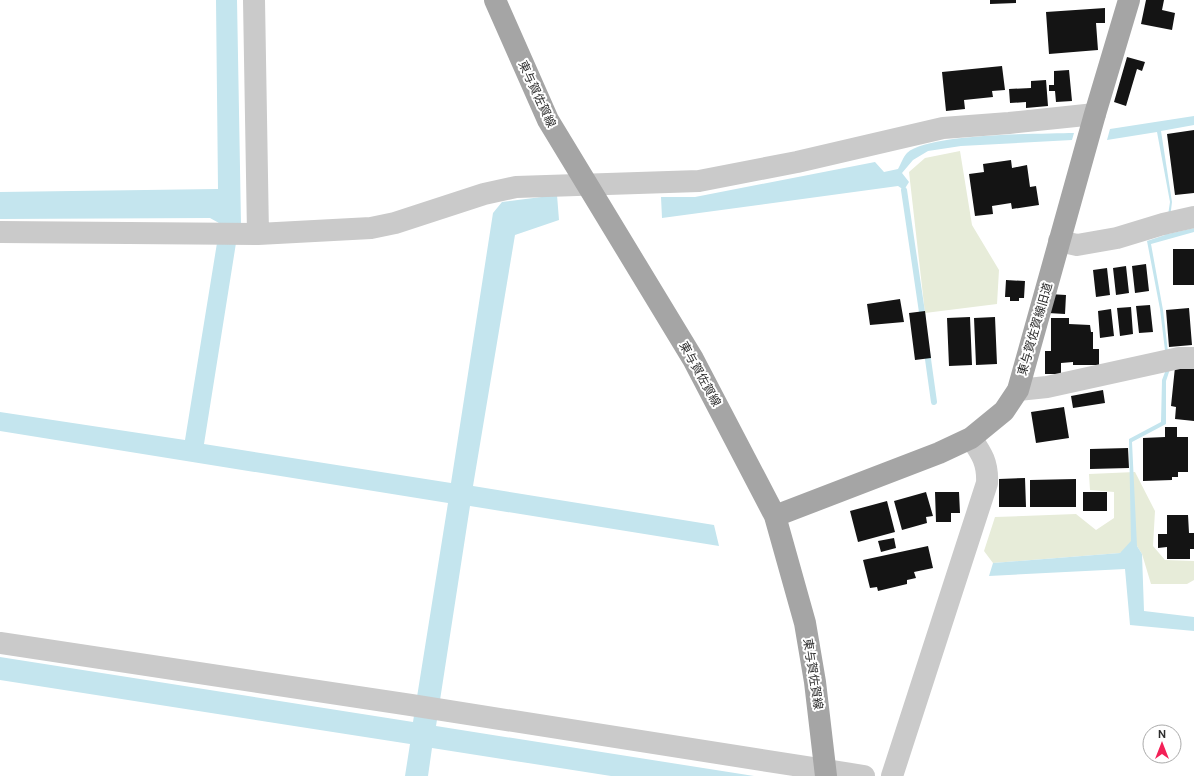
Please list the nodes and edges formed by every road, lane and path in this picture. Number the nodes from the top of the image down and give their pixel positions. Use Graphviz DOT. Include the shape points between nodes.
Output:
graph roads {
  1 [pos="254,0"];
  2 [pos="495,0"];
  3 [pos="1129,0"];
  4 [pos="1095,114"];
  5 [pos="587,185"];
  6 [pos="1177,221"];
  7 [pos="0,232"];
  8 [pos="258,234"];
  9 [pos="1059,241"];
  10 [pos="1178,359"];
  11 [pos="1018,390"];
  12 [pos="972,438"];
  13 [pos="775,516"];
  14 [pos="0,643"];
  15 [pos="826,773"];
  16 [pos="864,776"];
  17 [pos="892,776"];
  1 -- 8 [label="street"];
  2 -- 5 [label="main road, 東与賀佐賀線" via="548,120"];
  3 -- 4 [label="main road, 東与賀佐賀線旧道"];
  4 -- 5 [label="street" via="943,128 797,162 699,181"];
  4 -- 9 [label="main road, 東与賀佐賀線旧道"];
  5 -- 8 [label="street" via="516,187 484,194 395,224 371,228"];
  5 -- 13 [label="main road, 東与賀佐賀線" via="693,359"];
  6 -- 9 [label="street" via="1117,238 1077,245"];
  7 -- 8 [label="street"];
  9 -- 11 [label="main road, 東与賀佐賀線旧道"];
  10 -- 11 [label="street" via="1047,387"];
  11 -- 12 [label="main road, 東与賀佐賀線旧道" via="1004,411"];
  12 -- 13 [label="main road, 東与賀佐賀線旧道"];
  12 -- 17 [label="street" via="988,469 987,483"];
  13 -- 15 [label="main road, 東与賀佐賀線" via="805,623"];
  14 -- 15 [label="street" via="411,705"];
  15 -- 16 [label="street"];
}
